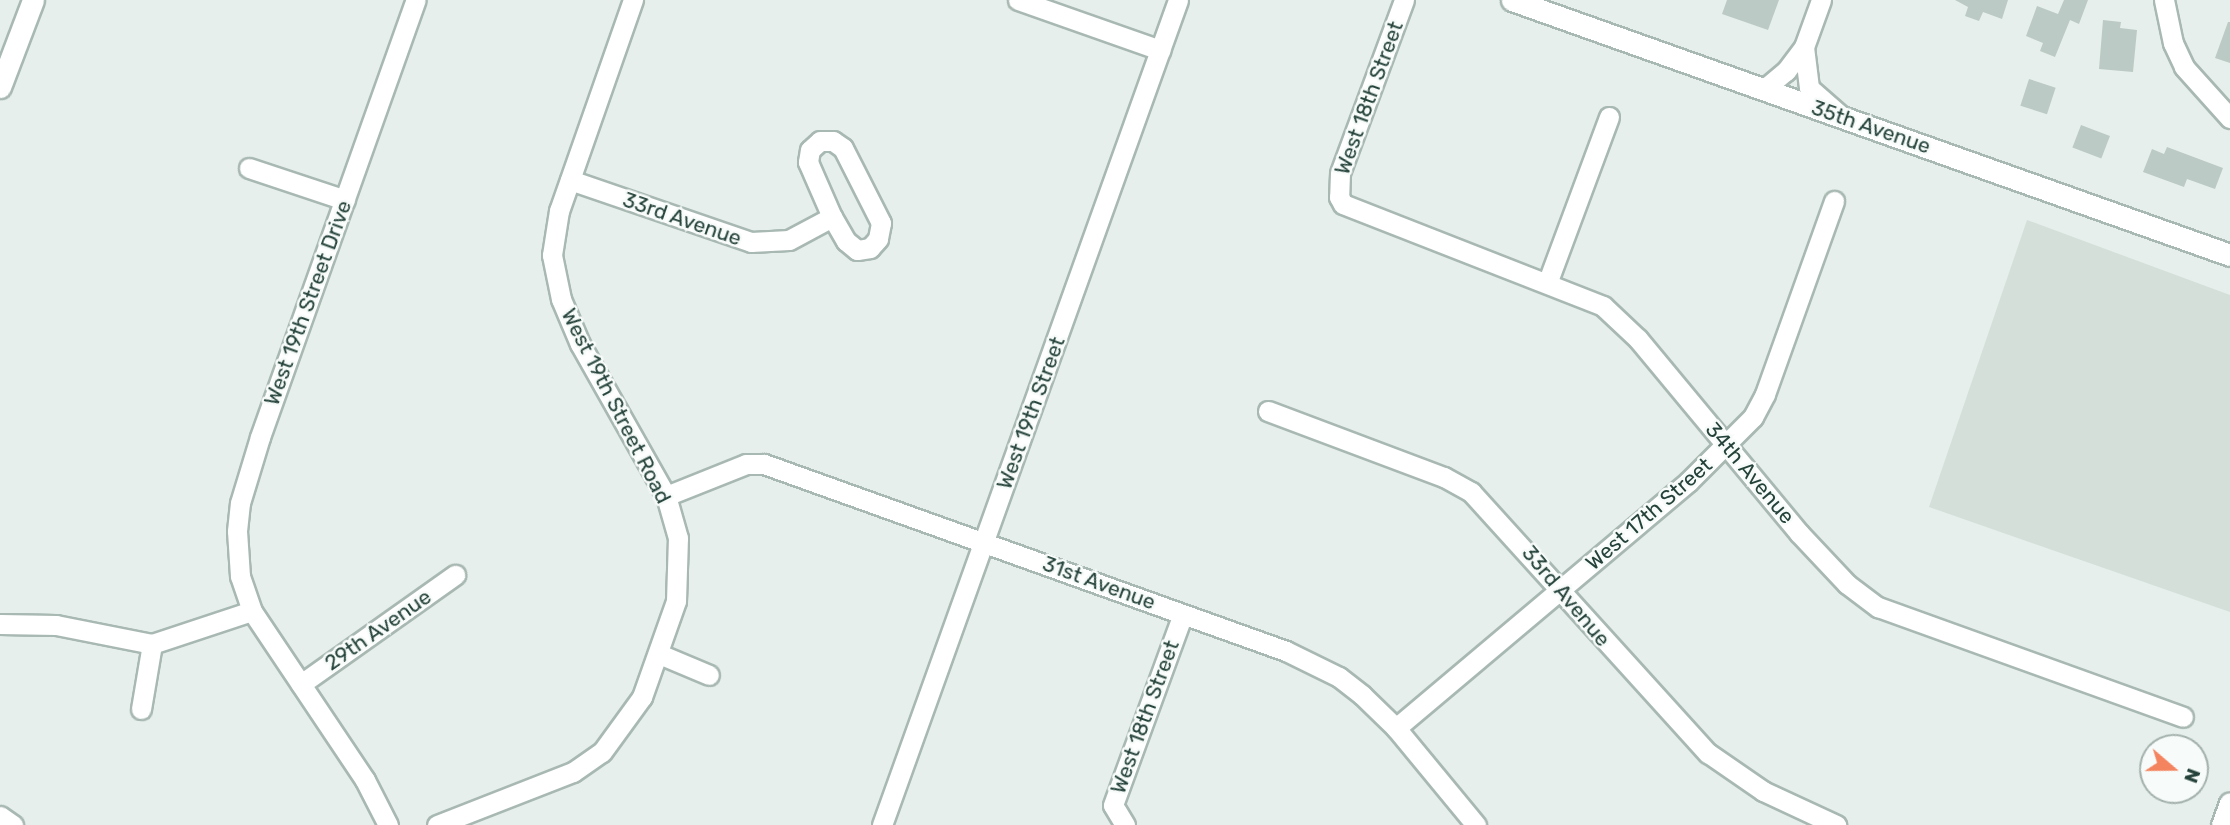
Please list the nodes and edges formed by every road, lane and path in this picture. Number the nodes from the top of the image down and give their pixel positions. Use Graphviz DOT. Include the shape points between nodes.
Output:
graph roads {
  1 [pos="33,0"];
  2 [pos="416,0"];
  3 [pos="633,0"];
  4 [pos="1018,0"];
  5 [pos="1178,0"];
  6 [pos="1404,0"];
  7 [pos="1512,0"];
  8 [pos="1821,0"];
  9 [pos="2164,0"];
  10 [pos="1804,47"];
  11 [pos="1160,50"];
  12 [pos="0,87"];
  13 [pos="1763,90"];
  14 [pos="1842,116"];
  15 [pos="1609,117"];
  16 [pos="2230,118"];
  17 [pos="249,168"];
  18 [pos="570,180"];
  19 [pos="1339,197"];
  20 [pos="345,200"];
  21 [pos="1834,201"];
  22 [pos="832,217"];
  23 [pos="2230,254"];
  24 [pos="1548,281"];
  25 [pos="1268,411"];
  26 [pos="1728,446"];
  27 [pos="666,496"];
  28 [pos="984,542"];
  29 [pos="455,575"];
  30 [pos="1560,590"];
  31 [pos="252,611"];
  32 [pos="1183,614"];
  33 [pos="0,624"];
  34 [pos="152,644"];
  35 [pos="659,654"];
  36 [pos="709,675"];
  37 [pos="301,684"];
  38 [pos="141,709"];
  39 [pos="2183,717"];
  40 [pos="1396,728"];
  41 [pos="2230,803"];
  42 [pos="0,816"];
  43 [pos="1122,822"];
  44 [pos="13,825"];
  45 [pos="387,825"];
  46 [pos="437,825"];
  47 [pos="881,825"];
  48 [pos="1476,825"];
  49 [pos="1836,825"];
  50 [pos="2222,825"];
  1 -- 12 [label="main road"];
  2 -- 20 [label="street, West 19th Street Drive"];
  3 -- 18 [label="street, West 19th Street Road"];
  4 -- 11 [label="street"];
  5 -- 11 [label="street, West 19th Street"];
  6 -- 19 [label="street, West 18th Street" via="1340,173"];
  7 -- 13 [label="main road, 35th Avenue"];
  8 -- 10 [label="street"];
  9 -- 16 [label="street" via="2173,43 2184,67"];
  10 -- 13 [label="street" via="1786,71"];
  10 -- 14 [label="street" via="1809,88"];
  11 -- 28 [label="street, West 19th Street"];
  13 -- 14 [label="main road, 35th Avenue"];
  14 -- 23 [label="main road, 35th Avenue"];
  15 -- 24 [label="street"];
  17 -- 20 [label="street"];
  18 -- 22 [label="street, 33rd Avenue" via="751,242 789,240"];
  18 -- 27 [label="street, West 19th Street Road" via="555,226 552,255 561,299 580,344"];
  19 -- 24 [label="street, 34th Avenue" via="1353,210"];
  20 -- 31 [label="street, West 19th Street Drive" via="240,503 237,552"];
  21 -- 26 [label="street, West 17th Street" via="1765,394"];
  22 -- 22 [label="street" via="808,162 810,150 820,141 833,141 843,148 881,223 878,239 870,248 857,250"];
  24 -- 26 [label="street, 34th Avenue" via="1583,295 1621,322"];
  25 -- 30 [label="street, 33rd Avenue" via="1444,477 1471,492"];
  26 -- 30 [label="street, West 17th Street"];
  26 -- 39 [label="street, 34th Avenue" via="1799,533 1847,584 1878,607"];
  27 -- 28 [label="street, 31st Avenue" via="746,464 764,464"];
  27 -- 35 [label="street, West 19th Street Road" via="678,538 679,577"];
  28 -- 32 [label="street, 31st Avenue"];
  28 -- 47 [label="street, West 19th Street"];
  29 -- 37 [label="street, 29th Avenue"];
  30 -- 40 [label="street, West 17th Street"];
  30 -- 49 [label="street, 33rd Avenue" via="1708,752 1763,791"];
  31 -- 34 [label="street"];
  31 -- 37 [label="street"];
  32 -- 40 [label="street, 31st Avenue" via="1286,651 1339,677"];
  32 -- 43 [label="street, West 18th Street" via="1113,805"];
  33 -- 34 [label="street" via="56,625"];
  34 -- 38 [label="street"];
  35 -- 36 [label="street"];
  35 -- 46 [label="street, West 19th Street Road" via="635,710 601,752 573,772"];
  37 -- 45 [label="street" via="365,780"];
  40 -- 48 [label="street, 31st Avenue"];
  41 -- 50 [label="main road"];
  42 -- 44 [label="street"];
}
